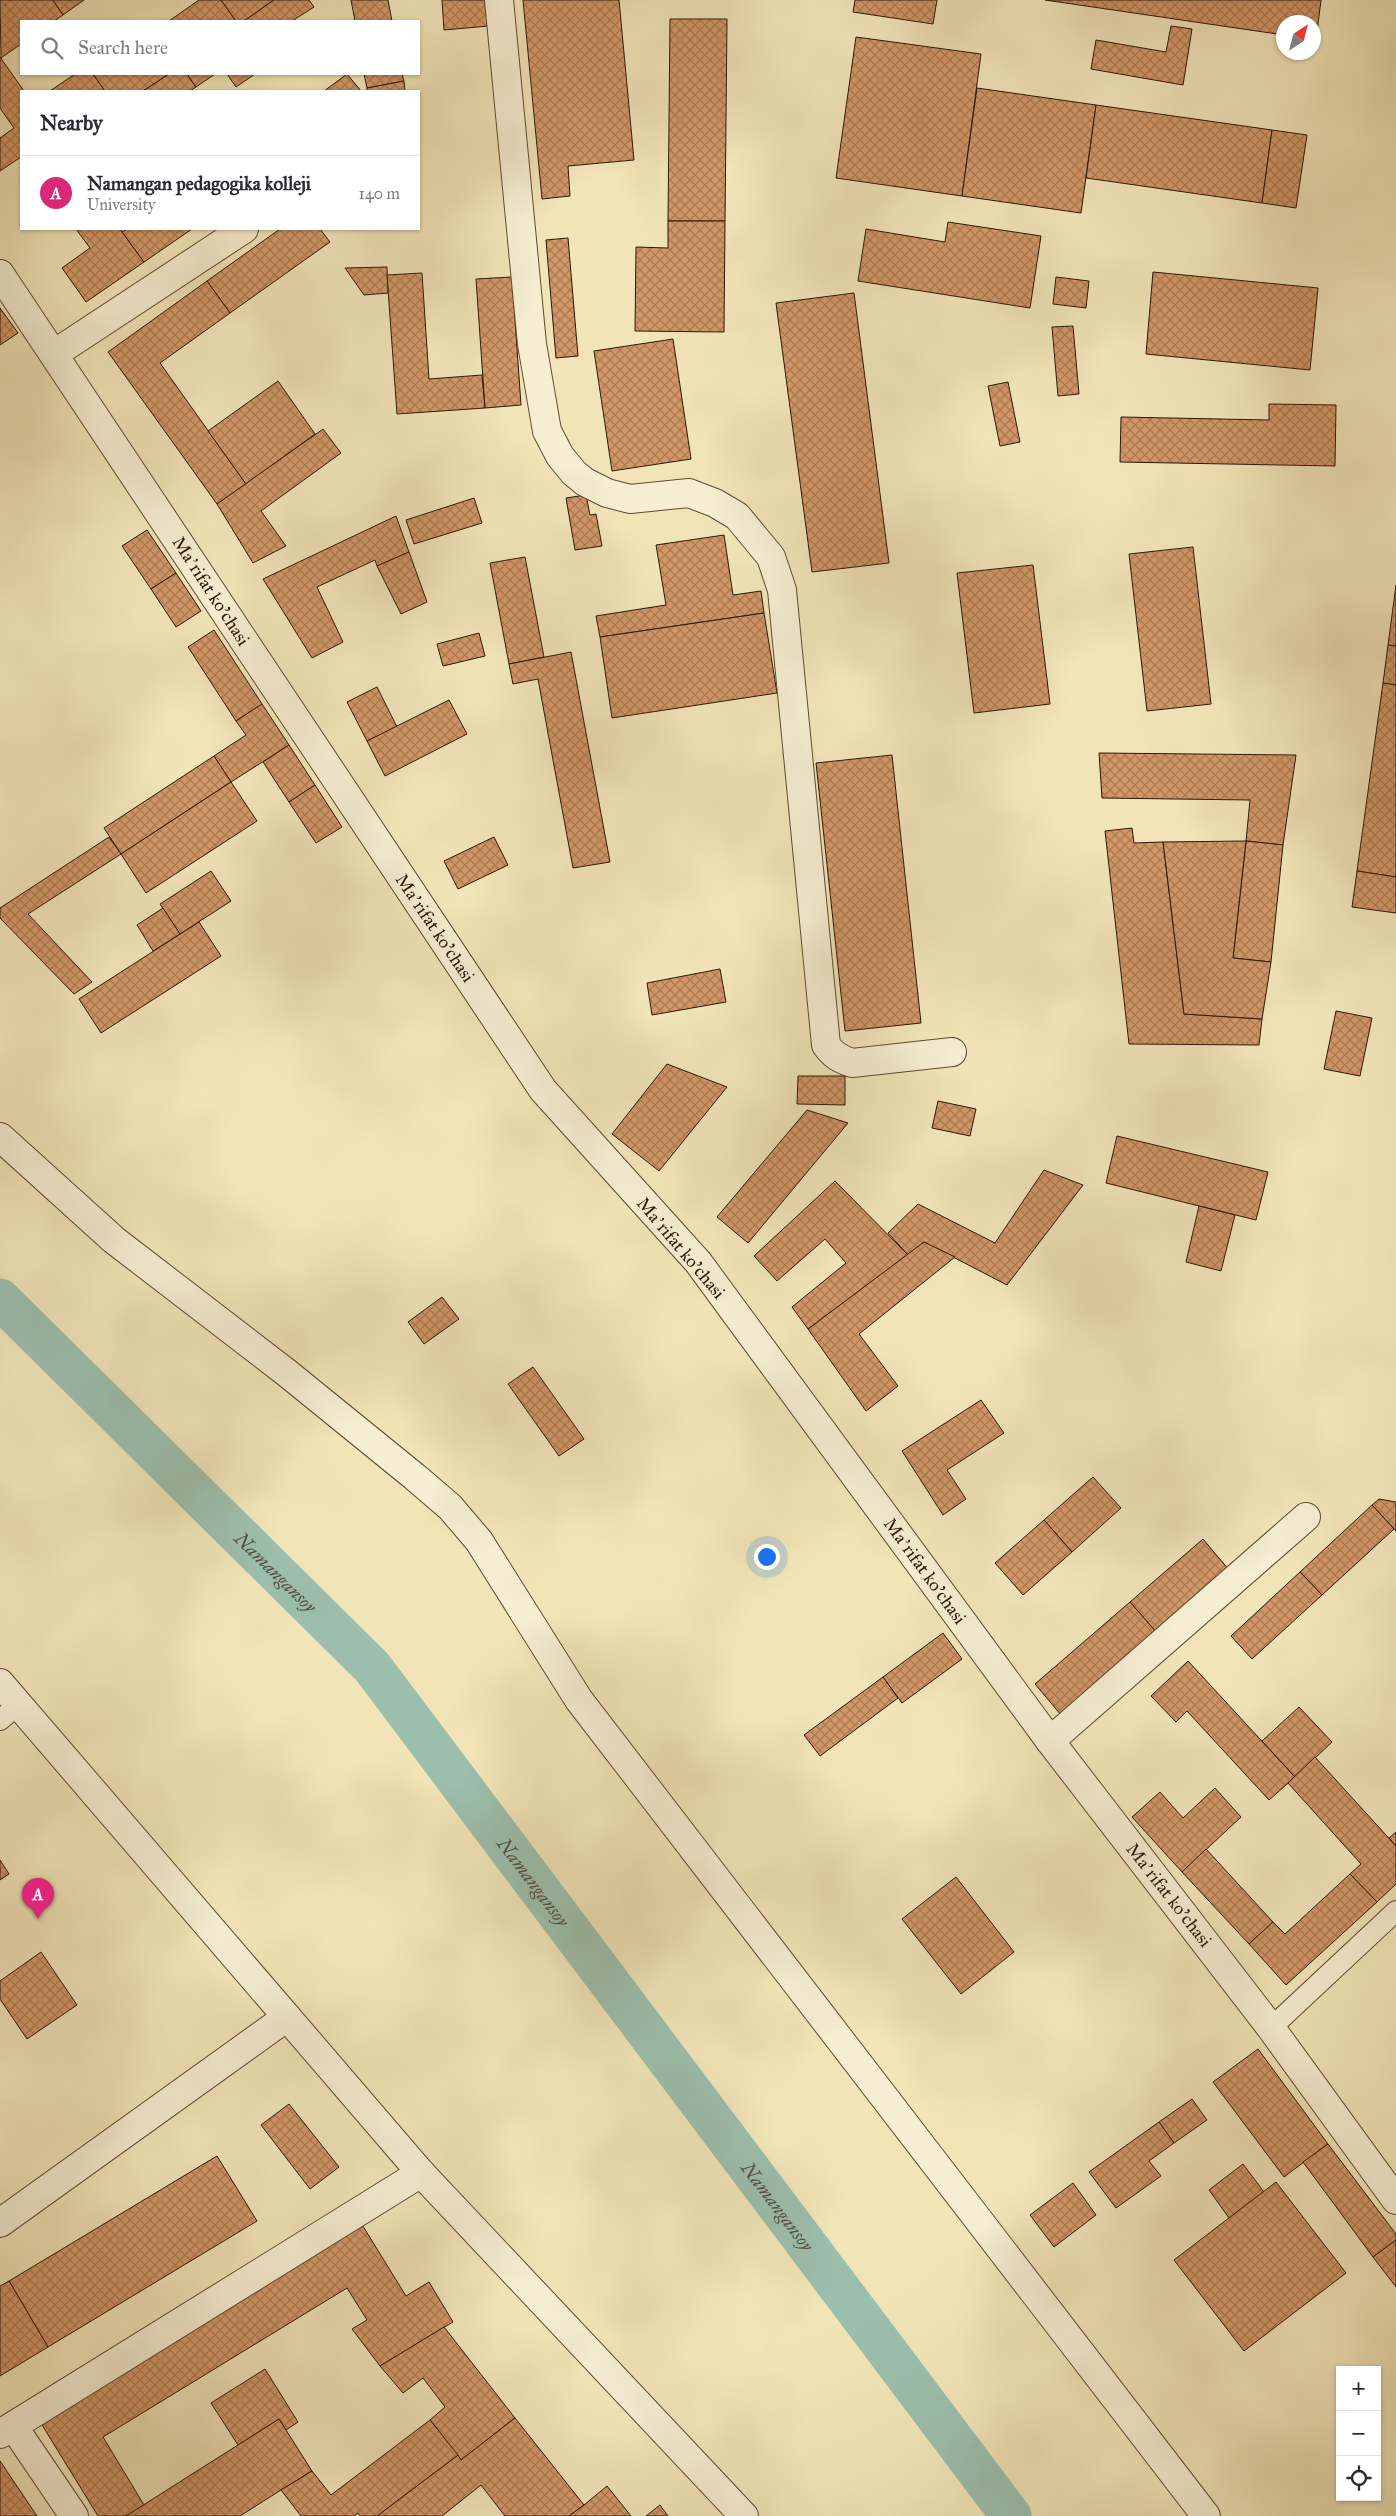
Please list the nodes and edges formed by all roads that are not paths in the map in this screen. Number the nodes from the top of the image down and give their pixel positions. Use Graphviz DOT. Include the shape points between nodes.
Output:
graph roads {
  1 [pos="499,0"];
  2 [pos="242,230"];
  3 [pos="0,274"];
  4 [pos="54,354"];
  5 [pos="952,1052"];
  6 [pos="0,1137"];
  7 [pos="1306,1517"];
  8 [pos="0,1683"];
  9 [pos="10,1712"];
  10 [pos="1050,1741"];
  11 [pos="1396,1911"];
  12 [pos="287,2017"];
  13 [pos="1272,2028"];
  14 [pos="421,2173"];
  15 [pos="1396,2200"];
  16 [pos="0,2223"];
  17 [pos="6,2430"];
  18 [pos="74,2516"];
  19 [pos="744,2516"];
  20 [pos="1206,2516"];
  1 -- 5 [label="street" via="532,344 547,431 560,456 585,482 607,493 630,499 689,493 715,503 737,516 771,557 782,590 826,1045 832,1053 852,1063"];
  2 -- 4 [label="street"];
  3 -- 4 [label="street, Maʼrifat ko'chasi"];
  4 -- 10 [label="street, Maʼrifat ko'chasi" via="543,1090 698,1262"];
  6 -- 20 [label="street" via="114,1240 302,1384 415,1476 468,1527 585,1708"];
  7 -- 10 [label="street"];
  8 -- 9 [label="street"];
  9 -- 12 [label="street"];
  10 -- 13 [label="street, Maʼrifat ko'chasi"];
  11 -- 13 [label="lane"];
  12 -- 14 [label="street"];
  12 -- 16 [label="street"];
  13 -- 15 [label="street, Maʼrifat ko'chasi"];
  14 -- 17 [label="street"];
  14 -- 19 [label="street"];
  17 -- 18 [label="street"];
}
